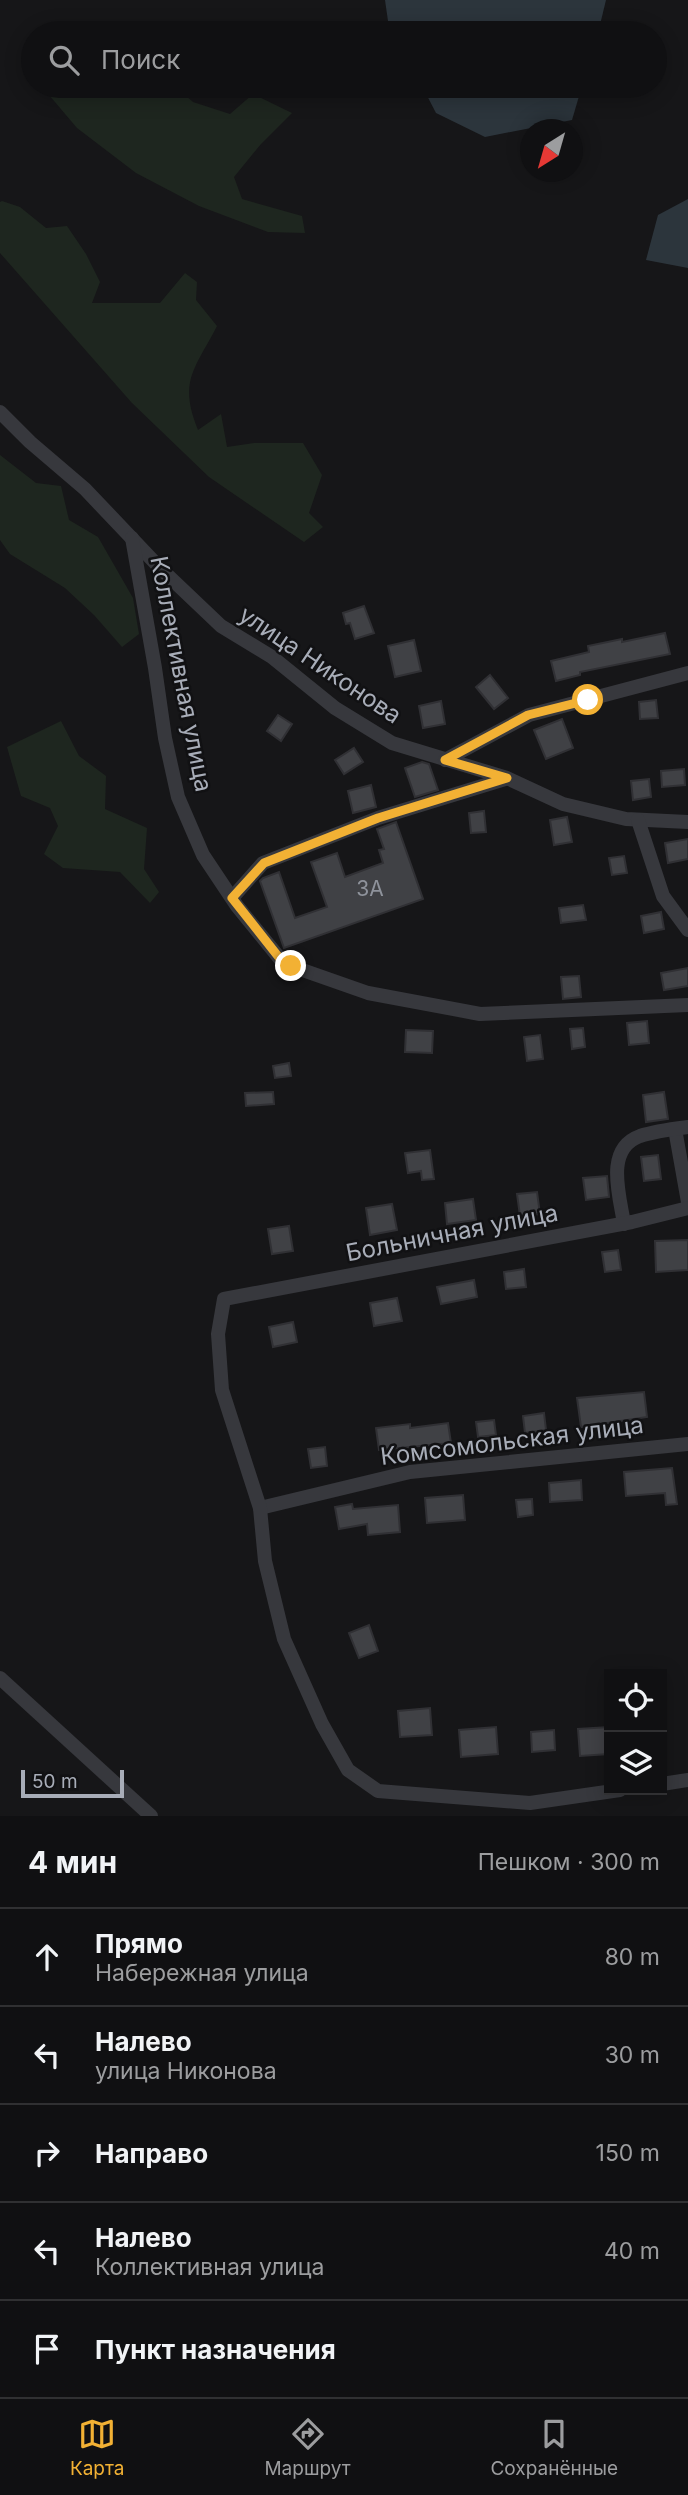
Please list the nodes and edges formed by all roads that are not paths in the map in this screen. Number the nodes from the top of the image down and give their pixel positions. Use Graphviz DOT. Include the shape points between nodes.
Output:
graph roads {
  1 [pos="0,412"];
  2 [pos="132,538"];
  3 [pos="688,673"];
  4 [pos="445,760"];
  5 [pos="507,778"];
  6 [pos="638,820"];
  7 [pos="688,822"];
  8 [pos="232,898"];
  9 [pos="688,930"];
  10 [pos="688,1005"];
  11 [pos="682,1128"];
  12 [pos="688,1202"];
  13 [pos="688,1208"];
  14 [pos="624,1224"];
  15 [pos="688,1444"];
  16 [pos="260,1508"];
  17 [pos="0,1678"];
  18 [pos="688,1780"];
  19 [pos="667,1783"];
  20 [pos="604,1792"];
  21 [pos="146,1815"];
  1 -- 2 [label="street, улица Никонова"];
  2 -- 4 [label="street, улица Никонова" via="221,626 271,657 335,708 392,743"];
  2 -- 8 [label="street, Коллективная улица" via="178,797 203,855"];
  3 -- 4 [label="street" via="528,715"];
  4 -- 5 [label="street, улица Никонова"];
  5 -- 6 [label="street, улица Никонова" via="563,804"];
  5 -- 8 [label="street" via="378,818 264,863"];
  6 -- 7 [label="street, улица Никонова"];
  6 -- 9 [label="street" via="663,896"];
  8 -- 10 [label="street, Коллективная улица" via="281,960 368,993 480,1014"];
  11 -- 12 [label="street"];
  11 -- 14 [label="street" via="641,1136 625,1147 616,1168"];
  13 -- 14 [label="street, Больничная улица"];
  14 -- 16 [label="street, Больничная улица" via="224,1298 218,1334 222,1390"];
  15 -- 16 [label="street, Комсомольская улица" via="410,1472"];
  16 -- 20 [label="street" via="265,1561 285,1639 348,1770 377,1791 530,1803"];
  17 -- 21 [label="street"];
  18 -- 19 [label="street"];
}
